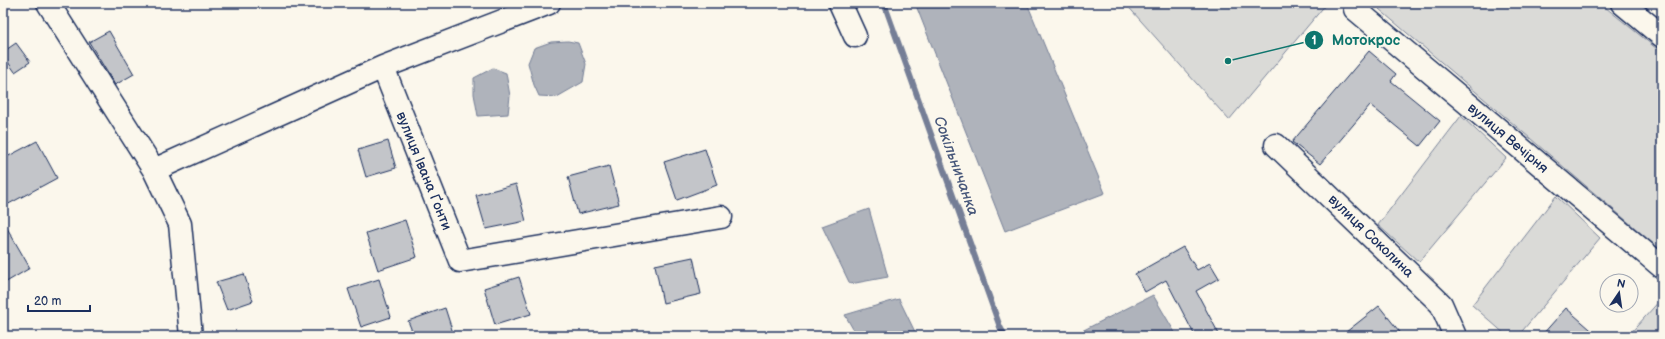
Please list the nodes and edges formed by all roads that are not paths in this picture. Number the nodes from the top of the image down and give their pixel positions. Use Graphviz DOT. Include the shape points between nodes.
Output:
graph roads {
  1 [pos="48,3"];
  2 [pos="549,3"];
  3 [pos="840,3"];
  4 [pos="1622,3"];
  5 [pos="1355,9"];
  6 [pos="854,36"];
  7 [pos="1662,36"];
  8 [pos="383,68"];
  9 [pos="1276,144"];
  10 [pos="154,170"];
  11 [pos="721,217"];
  12 [pos="1662,267"];
  13 [pos="191,336"];
  14 [pos="1455,336"];
  1 -- 10 [label="street"];
  2 -- 8 [label="street"];
  3 -- 6 [label="street"];
  4 -- 7 [label="street"];
  5 -- 12 [label="street, вулиця Вечірня"];
  8 -- 10 [label="street"];
  8 -- 11 [label="street, вулиця Івана Ґонти" via="460,261"];
  9 -- 14 [label="street, вулиця Соколина" via="1441,304"];
  10 -- 13 [label="street" via="180,224"];
}
